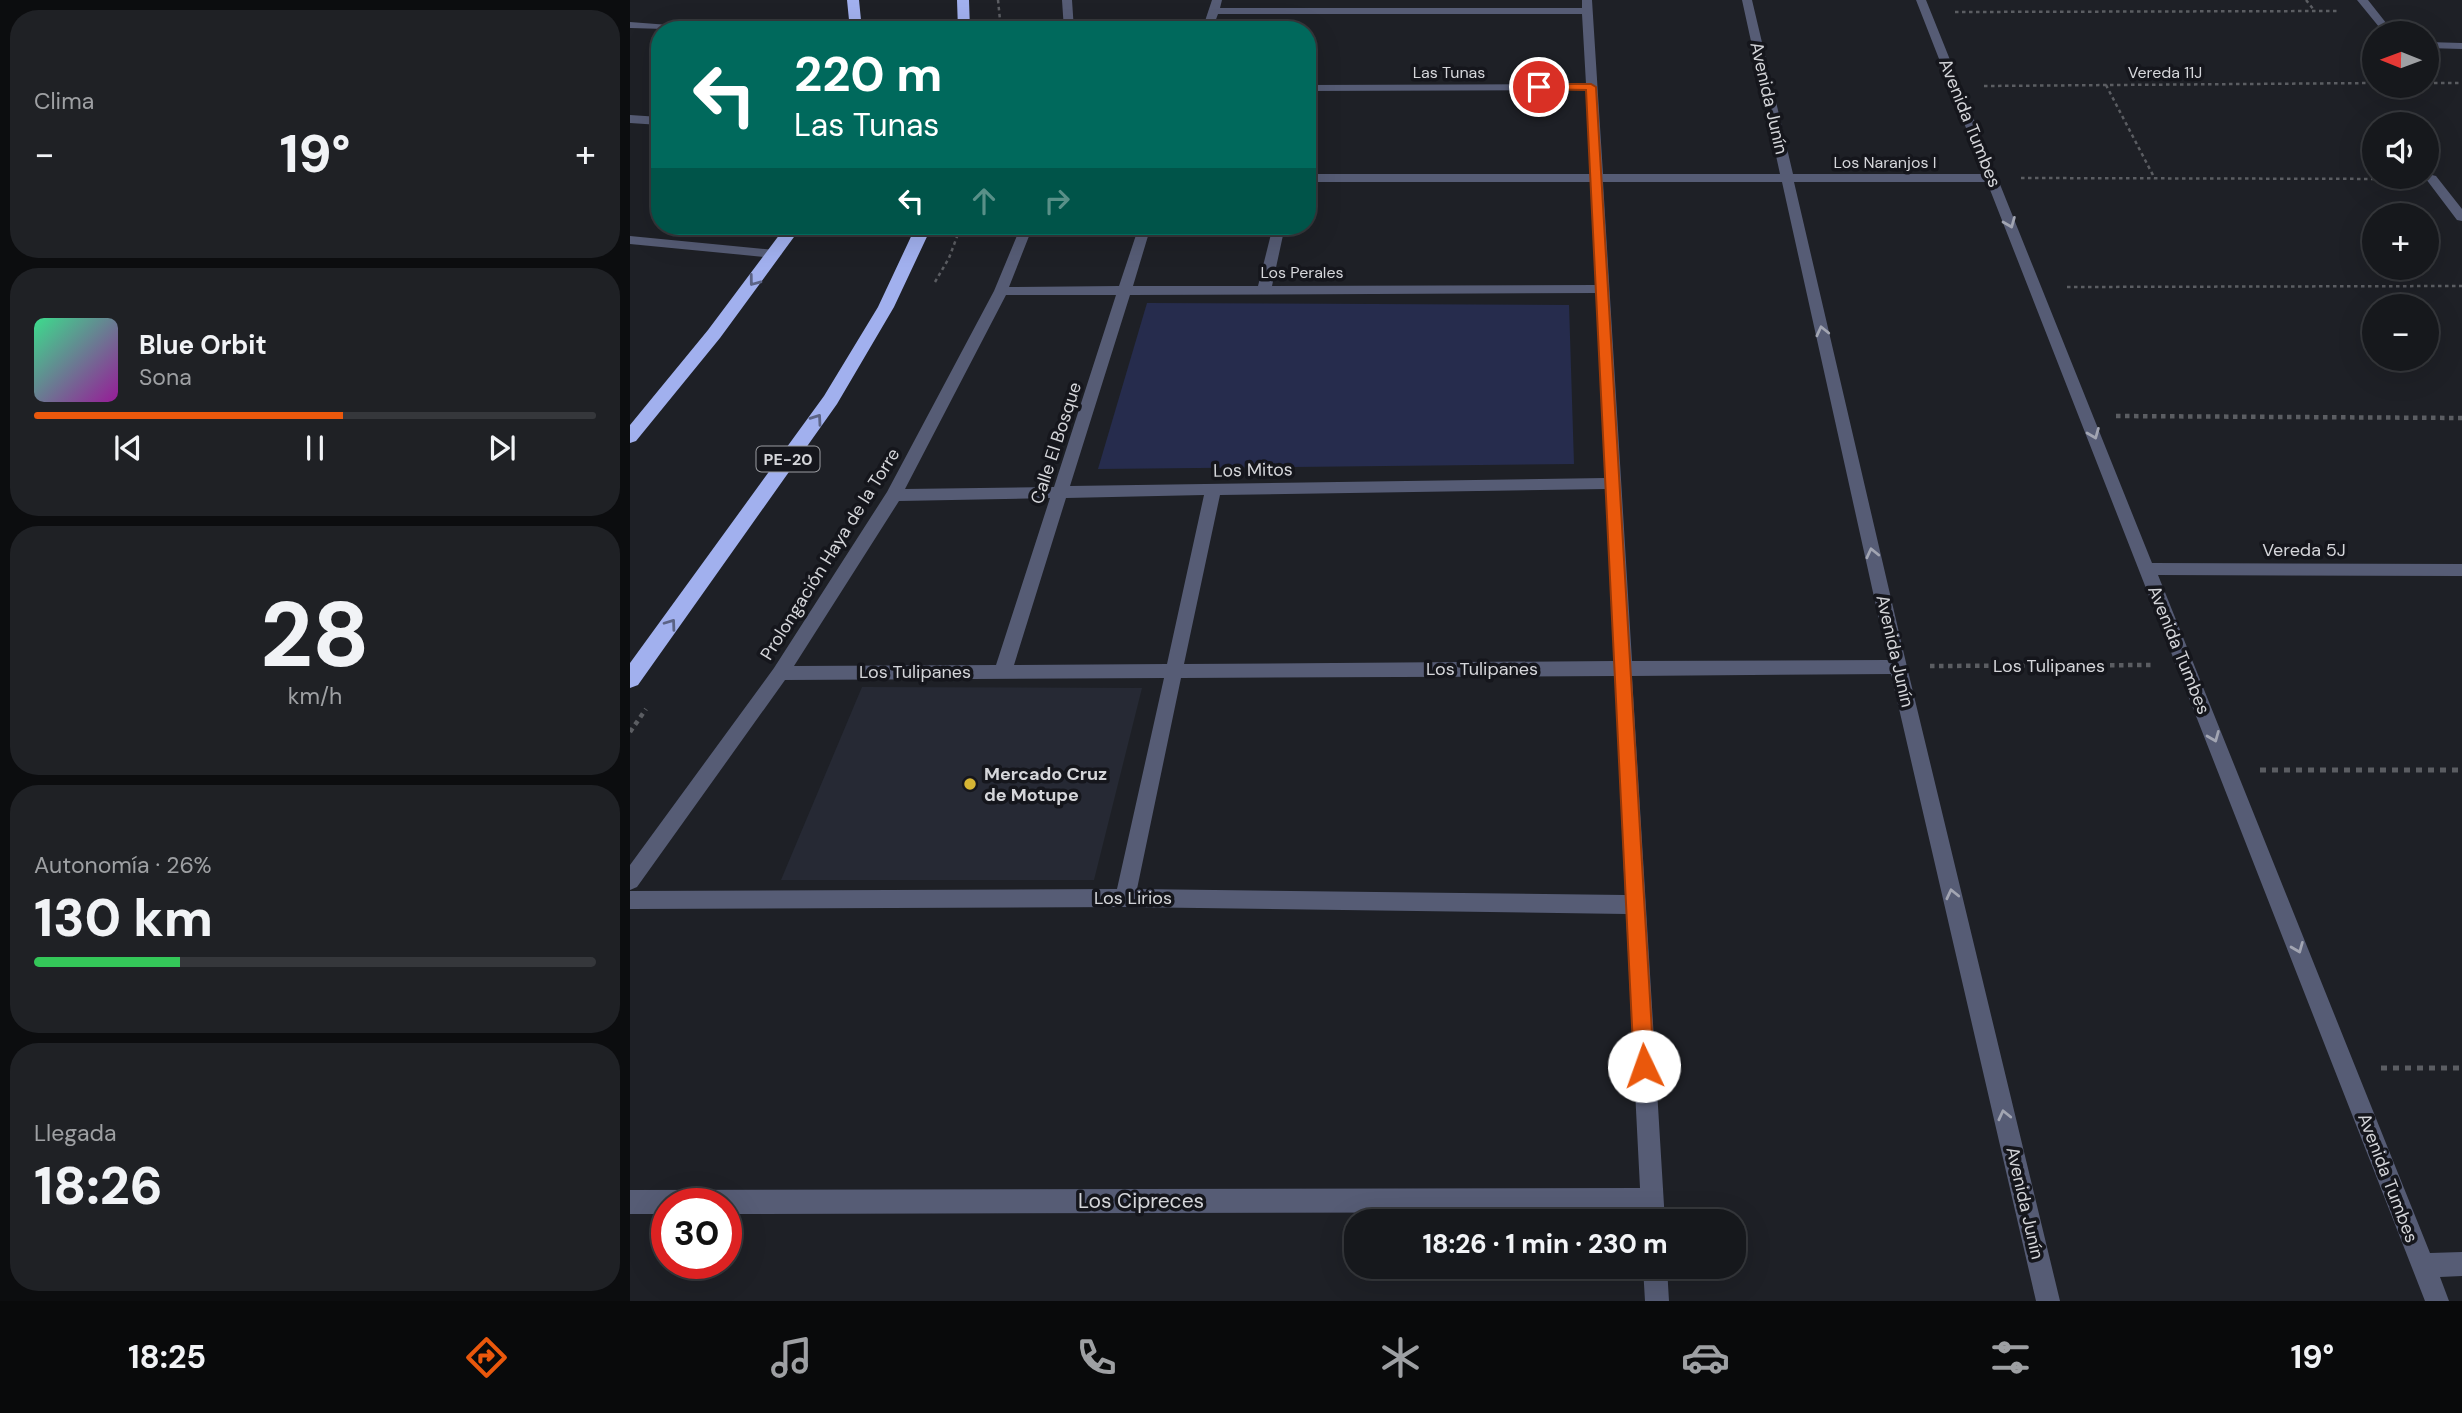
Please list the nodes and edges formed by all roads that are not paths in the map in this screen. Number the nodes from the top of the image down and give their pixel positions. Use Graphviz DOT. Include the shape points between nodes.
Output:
graph roads {
  1 [pos="853,0"];
  2 [pos="963,0"];
  3 [pos="1067,0"];
  4 [pos="1747,0"];
  5 [pos="2362,0"];
  6 [pos="1215,5"];
  7 [pos="1297,5"];
  8 [pos="1587,5"];
  9 [pos="1924,6"];
  10 [pos="855,21"];
  11 [pos="964,21"];
  12 [pos="1068,21"];
  13 [pos="2379,21"];
  14 [pos="630,25"];
  15 [pos="651,27"];
  16 [pos="2440,46"];
  17 [pos="2460,48"];
  18 [pos="1591,87"];
  19 [pos="1316,88"];
  20 [pos="630,119"];
  21 [pos="651,120"];
  22 [pos="1316,177"];
  23 [pos="1596,178"];
  24 [pos="1787,178"];
  25 [pos="1992,178"];
  26 [pos="2439,188"];
  27 [pos="2462,217"];
  28 [pos="788,235"];
  29 [pos="920,235"];
  30 [pos="1023,235"];
  31 [pos="1142,235"];
  32 [pos="1277,235"];
  33 [pos="630,240"];
  34 [pos="775,254"];
  35 [pos="1602,289"];
  36 [pos="1125,290"];
  37 [pos="1264,290"];
  38 [pos="1001,292"];
  39 [pos="636,423"];
  40 [pos="630,437"];
  41 [pos="1612,483"];
  42 [pos="1213,490"];
  43 [pos="1060,492"];
  44 [pos="894,495"];
  45 [pos="2147,569"];
  46 [pos="2462,570"];
  47 [pos="1899,667"];
  48 [pos="1622,668"];
  49 [pos="1003,671"];
  50 [pos="1174,671"];
  51 [pos="780,673"];
  52 [pos="630,679"];
  53 [pos="630,881"];
  54 [pos="1125,898"];
  55 [pos="630,900"];
  56 [pos="1635,905"];
  57 [pos="630,1202"];
  58 [pos="1425,1209"];
  59 [pos="1652,1209"];
  60 [pos="2462,1264"];
  61 [pos="2422,1265"];
  62 [pos="1656,1279"];
  63 [pos="1657,1301"];
  64 [pos="2048,1301"];
  65 [pos="2437,1301"];
  1 -- 10 [label="highway"];
  2 -- 11 [label="highway"];
  3 -- 12 [label="street"];
  4 -- 24 [label="street, Avenida Junín"];
  5 -- 13 [label="street"];
  6 -- 7 [label="street"];
  7 -- 8 [label="street"];
  8 -- 18 [label="street"];
  9 -- 25 [label="street, Avenida Tumbes"];
  14 -- 15 [label="street"];
  16 -- 17 [label="street"];
  18 -- 19 [label="street, Las Tunas"];
  18 -- 23 [label="street"];
  20 -- 21 [label="street"];
  22 -- 23 [label="street, Los Naranjos I"];
  23 -- 24 [label="street, Los Naranjos I"];
  23 -- 35 [label="street"];
  24 -- 25 [label="street, Los Naranjos I"];
  47 -- 24 [label="street, Avenida Junín, one-way"];
  25 -- 45 [label="street, Avenida Tumbes, one-way"];
  26 -- 27 [label="street"];
  28 -- 34 [label="highway"];
  52 -- 29 [label="highway, PE-20, one-way" via="831,400 886,307"];
  30 -- 38 [label="street, Prolongación Haya de la Torre"];
  31 -- 36 [label="street, Calle El Bosque"];
  32 -- 37 [label="street"];
  33 -- 34 [label="street"];
  34 -- 39 [label="highway, one-way"];
  35 -- 37 [label="street, Los Perales"];
  35 -- 41 [label="street"];
  36 -- 37 [label="street, Los Perales"];
  36 -- 38 [label="street, Los Perales"];
  36 -- 43 [label="street, Calle El Bosque"];
  38 -- 44 [label="street, Prolongación Haya de la Torre"];
  39 -- 40 [label="highway"];
  41 -- 42 [label="street, Los Mitos"];
  41 -- 48 [label="street"];
  42 -- 43 [label="street, Los Mitos"];
  42 -- 50 [label="street"];
  43 -- 44 [label="street, Los Mitos"];
  43 -- 49 [label="street, Calle El Bosque"];
  44 -- 51 [label="street, Prolongación Haya de la Torre"];
  45 -- 46 [label="street, Vereda 5J"];
  45 -- 61 [label="street, Avenida Tumbes, one-way"];
  47 -- 48 [label="street, Los Tulipanes"];
  64 -- 47 [label="street, Avenida Junín, one-way"];
  48 -- 50 [label="street, Los Tulipanes"];
  48 -- 56 [label="street"];
  49 -- 50 [label="street, Los Tulipanes"];
  49 -- 51 [label="street, Los Tulipanes"];
  50 -- 54 [label="street"];
  51 -- 53 [label="street, Prolongación Haya de la Torre"];
  54 -- 55 [label="street, Los Lirios"];
  54 -- 56 [label="street, Los Lirios"];
  56 -- 59 [label="street"];
  57 -- 58 [label="street, Los Cipreces"];
  60 -- 61 [label="street"];
  61 -- 65 [label="street, Avenida Tumbes"];
  62 -- 63 [label="street"];
}
